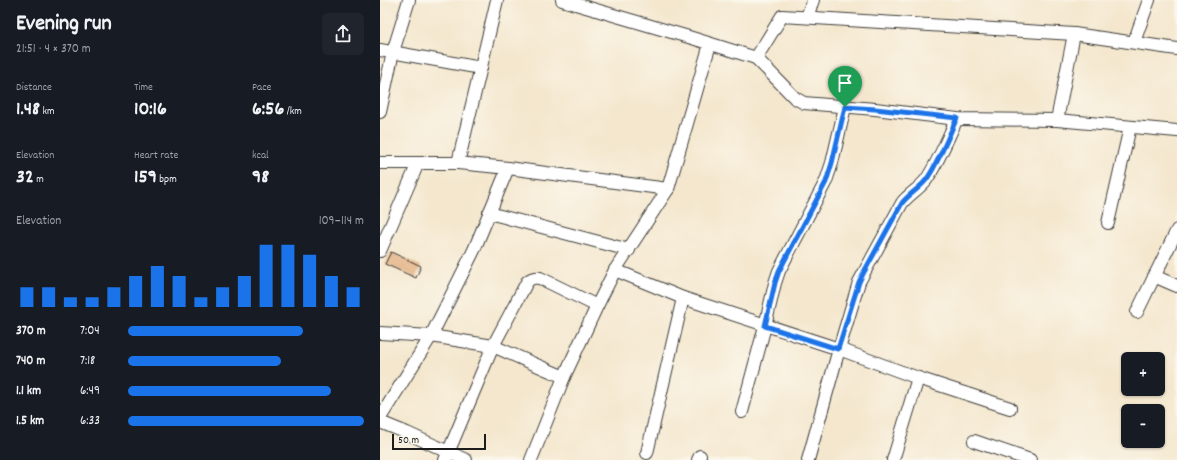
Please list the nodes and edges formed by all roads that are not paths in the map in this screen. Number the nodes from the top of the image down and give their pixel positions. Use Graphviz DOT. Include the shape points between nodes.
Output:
graph roads {
  1 [pos="409,0"];
  2 [pos="497,0"];
  3 [pos="562,0"];
  4 [pos="813,0"];
  5 [pos="1149,0"];
  6 [pos="807,18"];
  7 [pos="1074,34"];
  8 [pos="1134,42"];
  9 [pos="710,44"];
  10 [pos="1177,49"];
  11 [pos="380,50"];
  12 [pos="393,52"];
  13 [pos="756,58"];
  14 [pos="481,68"];
  15 [pos="845,107"];
  16 [pos="380,112"];
  17 [pos="957,118"];
  18 [pos="1057,120"];
  19 [pos="1130,127"];
  20 [pos="1177,131"];
  21 [pos="380,163"];
  22 [pos="418,163"];
  23 [pos="458,163"];
  24 [pos="508,168"];
  25 [pos="668,189"];
  26 [pos="489,213"];
  27 [pos="1108,222"];
  28 [pos="1177,230"];
  29 [pos="629,250"];
  30 [pos="380,251"];
  31 [pos="616,270"];
  32 [pos="1154,276"];
  33 [pos="1177,286"];
  34 [pos="683,298"];
  35 [pos="597,306"];
  36 [pos="1137,312"];
  37 [pos="765,326"];
  38 [pos="380,333"];
  39 [pos="431,336"];
  40 [pos="493,346"];
  41 [pos="838,349"];
  42 [pos="564,377"];
  43 [pos="918,378"];
  44 [pos="1010,408"];
  45 [pos="742,412"];
  46 [pos="380,418"];
  47 [pos="380,422"];
  48 [pos="974,441"];
  49 [pos="647,453"];
  50 [pos="447,456"];
  51 [pos="466,460"];
  52 [pos="531,460"];
  53 [pos="808,460"];
  54 [pos="894,460"];
  55 [pos="1030,460"];
  1 -- 12 [label="street"];
  2 -- 14 [label="street"];
  3 -- 9 [label="street"];
  4 -- 6 [label="street"];
  5 -- 8 [label="street"];
  6 -- 7 [label="street"];
  6 -- 13 [label="street" via="782,16"];
  7 -- 8 [label="street"];
  7 -- 18 [label="street"];
  8 -- 10 [label="street"];
  9 -- 13 [label="street"];
  9 -- 25 [label="street"];
  11 -- 12 [label="street"];
  12 -- 14 [label="street"];
  12 -- 16 [label="street"];
  13 -- 15 [label="street" via="799,101"];
  14 -- 23 [label="street"];
  15 -- 17 [label="street"];
  15 -- 37 [label="street" via="829,174 779,271"];
  17 -- 18 [label="street"];
  17 -- 41 [label="street" via="929,176 902,203 864,272"];
  18 -- 19 [label="street"];
  19 -- 20 [label="street"];
  19 -- 27 [label="street"];
  21 -- 22 [label="street"];
  22 -- 23 [label="street"];
  22 -- 30 [label="street"];
  23 -- 24 [label="street"];
  24 -- 25 [label="street"];
  24 -- 26 [label="street"];
  25 -- 29 [label="street"];
  26 -- 29 [label="street"];
  26 -- 39 [label="street" via="474,250"];
  28 -- 32 [label="street"];
  29 -- 31 [label="street"];
  31 -- 34 [label="street"];
  31 -- 35 [label="street"];
  32 -- 33 [label="street"];
  32 -- 36 [label="street"];
  34 -- 37 [label="street"];
  34 -- 49 [label="street"];
  35 -- 40 [label="street" via="540,278 530,278"];
  35 -- 42 [label="street"];
  37 -- 41 [label="street"];
  37 -- 45 [label="street"];
  38 -- 39 [label="street"];
  39 -- 40 [label="street"];
  39 -- 46 [label="street"];
  40 -- 42 [label="street"];
  40 -- 50 [label="street"];
  41 -- 43 [label="street"];
  41 -- 53 [label="street"];
  42 -- 52 [label="street"];
  43 -- 44 [label="street"];
  43 -- 54 [label="street"];
  47 -- 50 [label="street" via="407,433"];
  48 -- 55 [label="street"];
  50 -- 51 [label="street"];
}
